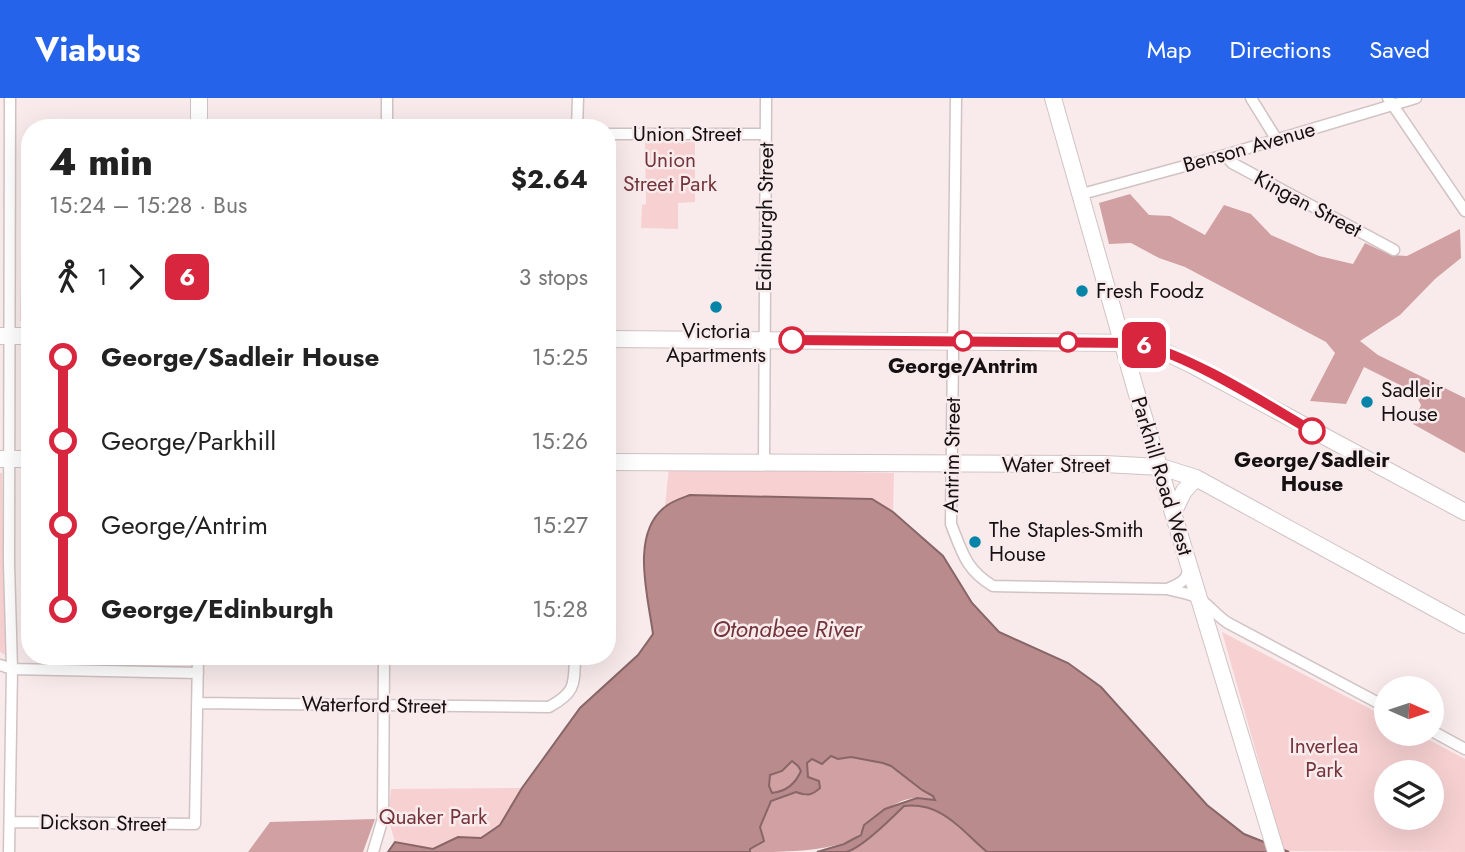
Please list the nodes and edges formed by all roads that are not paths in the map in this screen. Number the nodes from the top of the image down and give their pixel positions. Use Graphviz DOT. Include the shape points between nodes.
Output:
graph roads {
  1 [pos="10,98"];
  2 [pos="199,98"];
  3 [pos="387,98"];
  4 [pos="578,98"];
  5 [pos="766,98"];
  6 [pos="956,98"];
  7 [pos="1053,98"];
  8 [pos="1251,98"];
  9 [pos="1416,98"];
  10 [pos="1390,102"];
  11 [pos="199,119"];
  12 [pos="387,119"];
  13 [pos="577,119"];
  14 [pos="616,134"];
  15 [pos="766,134"];
  16 [pos="1278,140"];
  17 [pos="1225,155"];
  18 [pos="1082,194"];
  19 [pos="1465,211"];
  20 [pos="1394,250"];
  21 [pos="5,336"];
  22 [pos="616,339"];
  23 [pos="764,340"];
  24 [pos="953,341"];
  25 [pos="1124,343"];
  26 [pos="5,459"];
  27 [pos="764,462"];
  28 [pos="616,463"];
  29 [pos="951,465"];
  30 [pos="1161,467"];
  31 [pos="1196,478"];
  32 [pos="1174,511"];
  33 [pos="1465,512"];
  34 [pos="1189,564"];
  35 [pos="1167,589"];
  36 [pos="1200,599"];
  37 [pos="1228,623"];
  38 [pos="1465,625"];
  39 [pos="1212,638"];
  40 [pos="0,665"];
  41 [pos="198,665"];
  42 [pos="384,665"];
  43 [pos="575,665"];
  44 [pos="12,670"];
  45 [pos="198,673"];
  46 [pos="1374,701"];
  47 [pos="198,704"];
  48 [pos="383,705"];
  49 [pos="1444,738"];
  50 [pos="1465,749"];
  51 [pos="10,822"];
  52 [pos="1275,846"];
  53 [pos="9,852"];
  54 [pos="373,852"];
  1 -- 21 [label="street"];
  2 -- 11 [label="main road"];
  3 -- 12 [label="street"];
  4 -- 13 [label="street"];
  5 -- 15 [label="street, Edinburgh Street"];
  6 -- 24 [label="street, Antrim Street"];
  7 -- 18 [label="main road, Parkhill Road West"];
  8 -- 16 [label="street"];
  9 -- 10 [label="street, Benson Avenue"];
  10 -- 16 [label="street, Benson Avenue"];
  10 -- 19 [label="street"];
  14 -- 15 [label="street, Union Street"];
  15 -- 23 [label="street, Edinburgh Street"];
  16 -- 17 [label="street, Benson Avenue"];
  17 -- 18 [label="street, Benson Avenue"];
  17 -- 20 [label="street, Kingan Street" via="1232,163"];
  18 -- 25 [label="main road, Parkhill Road West"];
  21 -- 26 [label="street"];
  22 -- 23 [label="main road"];
  23 -- 24 [label="main road"];
  23 -- 27 [label="street, Edinburgh Street"];
  24 -- 25 [label="main road"];
  24 -- 29 [label="street, Antrim Street"];
  25 -- 30 [label="main road, Parkhill Road West"];
  25 -- 33 [label="main road" via="1172,355"];
  26 -- 44 [label="street"];
  27 -- 28 [label="main road, Water Street"];
  27 -- 29 [label="main road, Water Street"];
  29 -- 30 [label="main road, Water Street"];
  29 -- 35 [label="street, Antrim Street" via="951,524 964,559 978,577 993,586"];
  30 -- 31 [label="main road, Water Street"];
  30 -- 32 [label="main road, Parkhill Road West"];
  31 -- 32 [label="main road"];
  31 -- 38 [label="main road, Water Street"];
  32 -- 34 [label="main road, Parkhill Road West"];
  34 -- 35 [label="street" via="1181,584"];
  34 -- 36 [label="main road, Parkhill Road West"];
  35 -- 36 [label="street"];
  36 -- 37 [label="street"];
  36 -- 39 [label="main road, Parkhill Road West"];
  37 -- 39 [label="street"];
  37 -- 46 [label="street"];
  39 -- 52 [label="main road, Parkhill Road West"];
  40 -- 44 [label="street"];
  41 -- 45 [label="street"];
  42 -- 48 [label="street"];
  43 -- 48 [label="street, Waterford Street" via="574,685 549,708"];
  44 -- 45 [label="street"];
  44 -- 51 [label="street"];
  45 -- 47 [label="street"];
  47 -- 48 [label="street, Waterford Street"];
  47 -- 51 [label="street, Dickson Street" via="195,824"];
  48 -- 54 [label="street" via="383,813"];
  49 -- 50 [label="street"];
  51 -- 53 [label="street"];
}
